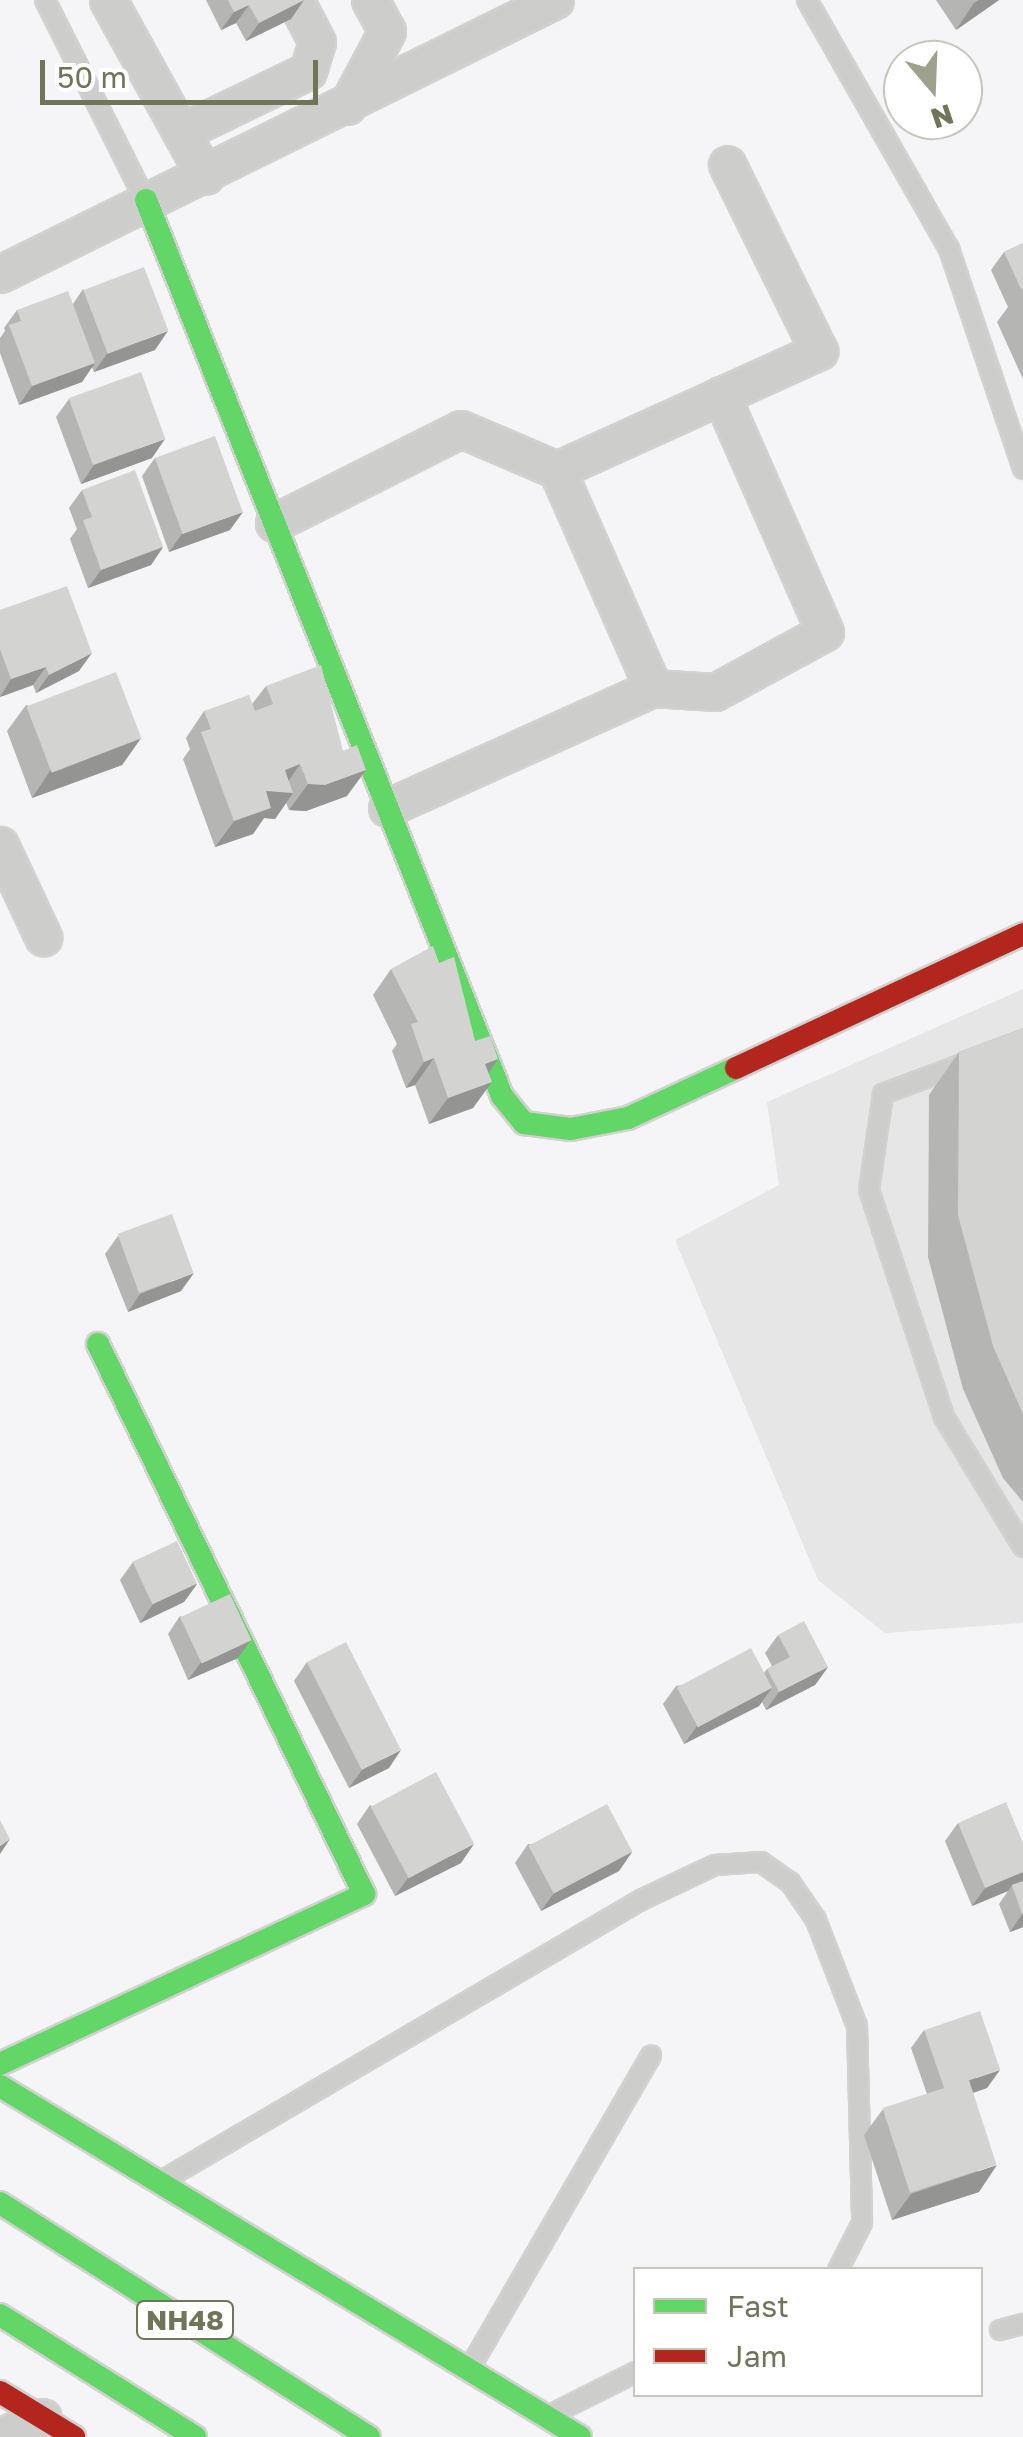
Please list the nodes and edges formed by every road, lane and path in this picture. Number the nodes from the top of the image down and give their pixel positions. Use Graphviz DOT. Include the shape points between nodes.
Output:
graph roads {
  1 [pos="45,0"];
  2 [pos="108,0"];
  3 [pos="295,0"];
  4 [pos="370,0"];
  5 [pos="554,0"];
  6 [pos="806,0"];
  7 [pos="347,106"];
  8 [pos="181,132"];
  9 [pos="728,164"];
  10 [pos="204,176"];
  11 [pos="146,200"];
  12 [pos="0,274"];
  13 [pos="721,396"];
  14 [pos="1023,468"];
  15 [pos="557,470"];
  16 [pos="274,523"];
  17 [pos="653,688"];
  18 [pos="387,808"];
  19 [pos="0,845"];
  20 [pos="1023,934"];
  21 [pos="43,937"];
  22 [pos="988,1054"];
  23 [pos="98,1344"];
  24 [pos="1023,1547"];
  25 [pos="651,2055"];
  26 [pos="0,2064"];
  27 [pos="0,2086"];
  28 [pos="161,2182"];
  29 [pos="0,2203"];
  30 [pos="840,2267"];
  31 [pos="0,2316"];
  32 [pos="1023,2324"];
  33 [pos="1000,2330"];
  34 [pos="469,2369"];
  35 [pos="633,2374"];
  36 [pos="0,2392"];
  37 [pos="546,2417"];
  38 [pos="43,2418"];
  39 [pos="0,2437"];
  40 [pos="74,2437"];
  41 [pos="195,2437"];
  42 [pos="369,2437"];
  43 [pos="580,2437"];
  1 -- 11 [label="lane"];
  2 -- 8 [label="street"];
  3 -- 8 [label="street" via="316,42 308,71"];
  4 -- 7 [label="street" via="387,31"];
  5 -- 7 [label="street"];
  6 -- 14 [label="lane" via="948,249"];
  7 -- 10 [label="street"];
  8 -- 10 [label="street"];
  9 -- 13 [label="street" via="819,352"];
  10 -- 11 [label="street"];
  11 -- 12 [label="street"];
  11 -- 16 [label="main road"];
  13 -- 15 [label="street"];
  13 -- 17 [label="street" via="824,632 715,692"];
  15 -- 16 [label="street" via="462,429"];
  15 -- 17 [label="street"];
  16 -- 18 [label="main road"];
  17 -- 18 [label="street"];
  18 -- 20 [label="main road" via="502,1096 524,1123 570,1129 628,1118"];
  19 -- 21 [label="street"];
  22 -- 24 [label="lane" via="883,1094 869,1190 944,1417"];
  23 -- 26 [label="main road" via="364,1894"];
  25 -- 34 [label="lane"];
  27 -- 28 [label="main road"];
  28 -- 30 [label="lane" via="641,1900 714,1865 761,1862 790,1882 816,1920 856,2026 862,2223"];
  28 -- 34 [label="main road"];
  29 -- 42 [label="main road, NH48"];
  31 -- 41 [label="main road"];
  32 -- 33 [label="lane"];
  34 -- 37 [label="main road"];
  35 -- 37 [label="lane"];
  36 -- 38 [label="main road"];
  37 -- 43 [label="main road"];
  38 -- 39 [label="street"];
  38 -- 40 [label="main road"];
}
